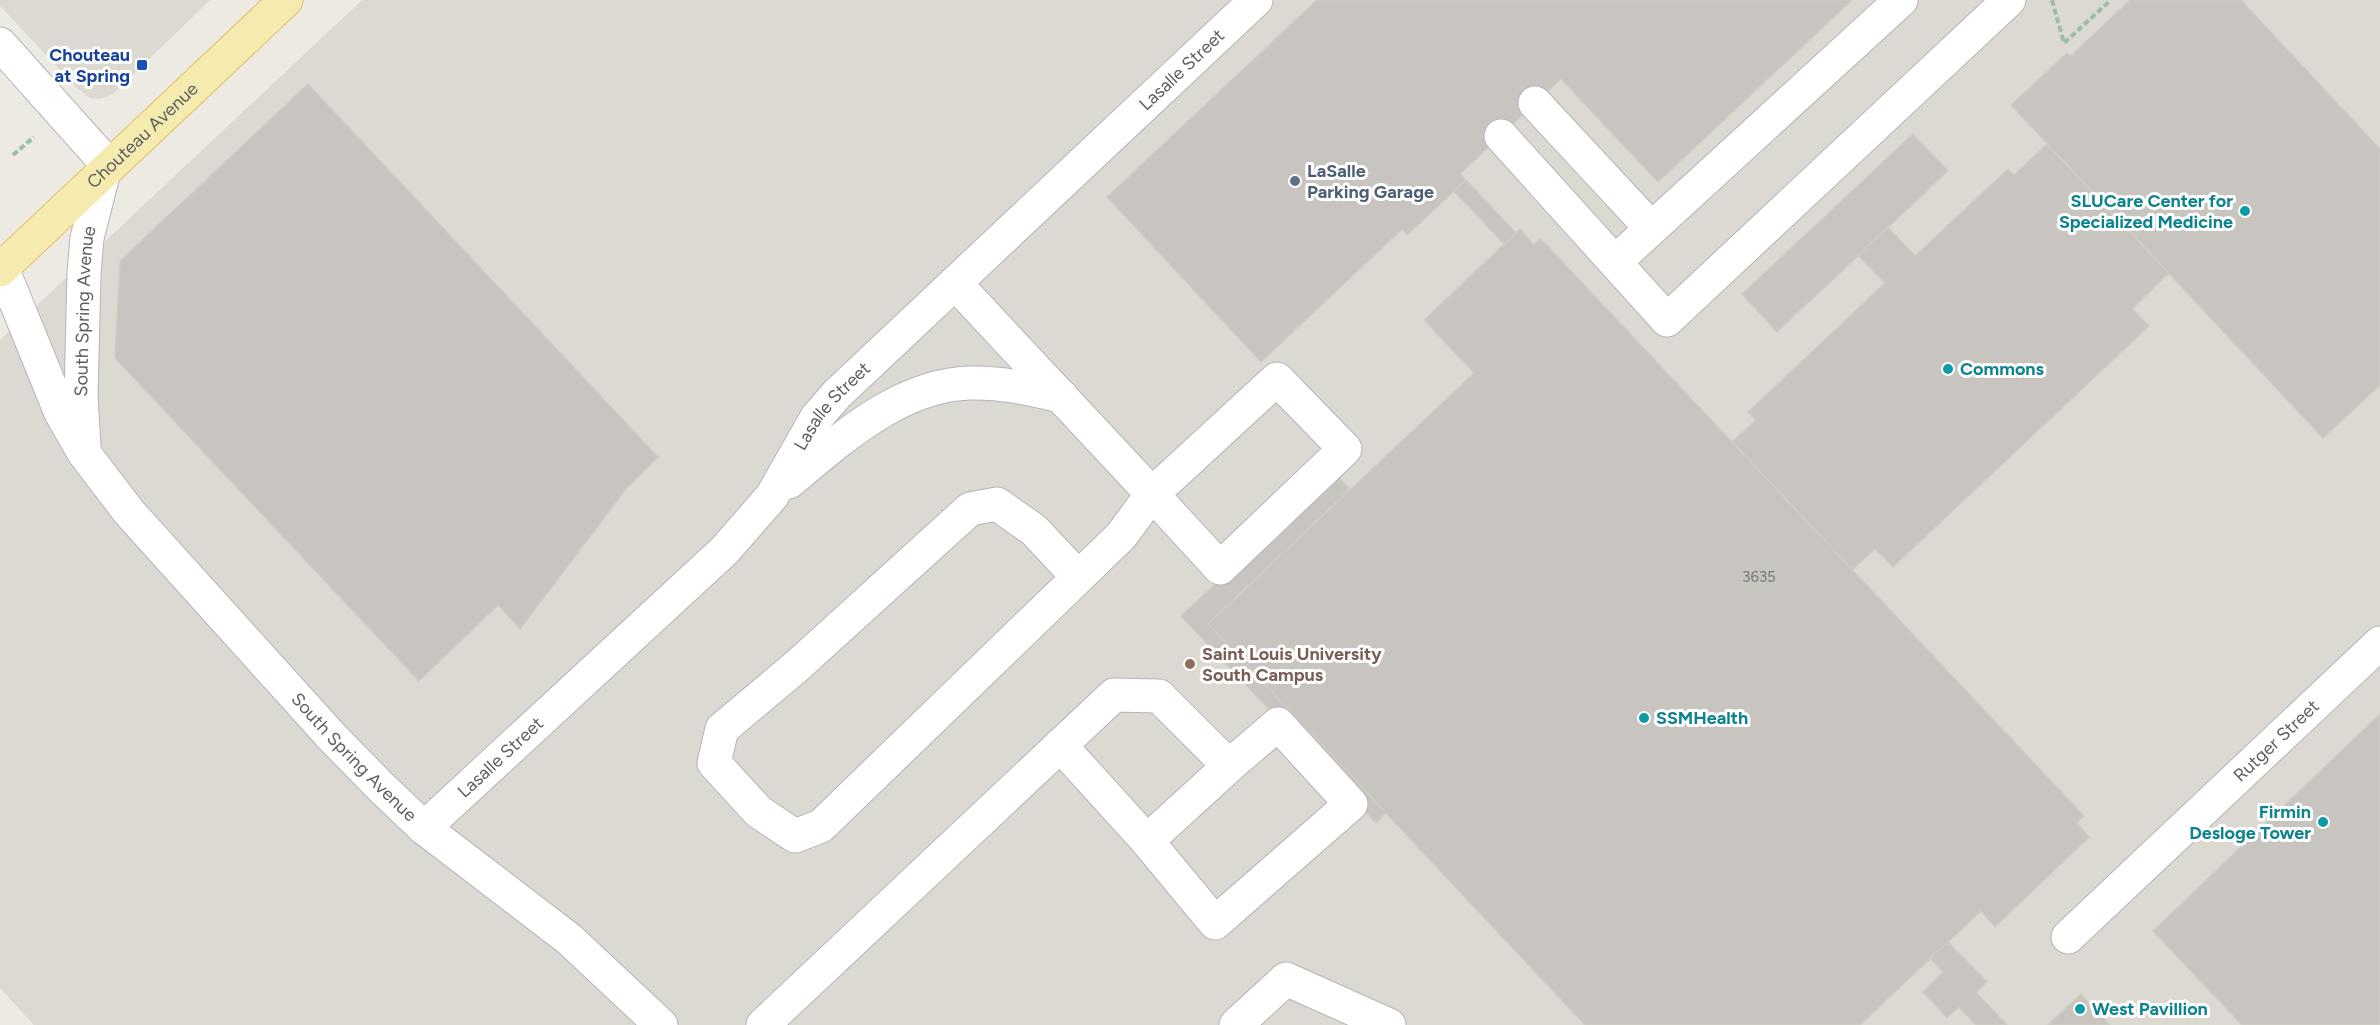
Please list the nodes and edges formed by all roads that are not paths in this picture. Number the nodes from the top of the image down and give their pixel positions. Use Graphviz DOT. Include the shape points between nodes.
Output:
graph roads {
  1 [pos="286,0"];
  2 [pos="1256,0"];
  3 [pos="1901,0"];
  4 [pos="1990,6"];
  5 [pos="0,44"];
  6 [pos="1535,103"];
  7 [pos="1501,136"];
  8 [pos="106,168"];
  9 [pos="1651,228"];
  10 [pos="1615,262"];
  11 [pos="0,267"];
  12 [pos="955,283"];
  13 [pos="1061,396"];
  14 [pos="84,453"];
  15 [pos="1152,494"];
  16 [pos="772,496"];
  17 [pos="1078,577"];
  18 [pos="2380,643"];
  19 [pos="1060,745"];
  20 [pos="1229,766"];
  21 [pos="424,828"];
  22 [pos="1147,841"];
  23 [pos="2068,937"];
  24 [pos="661,1025"];
  25 [pos="763,1025"];
  26 [pos="1236,1025"];
  27 [pos="1389,1025"];
  1 -- 8 [label="main road, Chouteau Avenue"];
  2 -- 12 [label="street, Lasalle Street"];
  3 -- 9 [label="street"];
  4 -- 10 [label="street" via="1667,320"];
  5 -- 8 [label="street"];
  6 -- 9 [label="street"];
  7 -- 10 [label="street"];
  8 -- 11 [label="main road, Chouteau Avenue"];
  8 -- 14 [label="street, South Spring Avenue" via="92,216 84,273"];
  9 -- 10 [label="street"];
  11 -- 14 [label="street, South Spring Avenue" via="61,413"];
  12 -- 13 [label="street"];
  12 -- 16 [label="street, Lasalle Street" via="817,417"];
  13 -- 15 [label="street"];
  13 -- 16 [label="street" via="1030,388 970,383 918,393 858,427"];
  14 -- 21 [label="street, South Spring Avenue" via="129,512 324,728"];
  15 -- 15 [label="street" via="1220,567 1345,449 1277,379"];
  15 -- 17 [label="street" via="1121,536"];
  16 -- 21 [label="street, Lasalle Street" via="725,550"];
  17 -- 17 [label="street" via="821,826 795,836 759,812 714,763 722,729 970,509 997,504 1034,530"];
  18 -- 23 [label="street, Rutger Street"];
  19 -- 20 [label="street" via="1114,695 1159,696"];
  19 -- 22 [label="street"];
  19 -- 25 [label="street"];
  20 -- 22 [label="street"];
  20 -- 22 [label="street" via="1278,724 1351,804 1215,922"];
  21 -- 24 [label="street, South Spring Avenue" via="569,939"];
  26 -- 27 [label="street" via="1286,979"];
}
